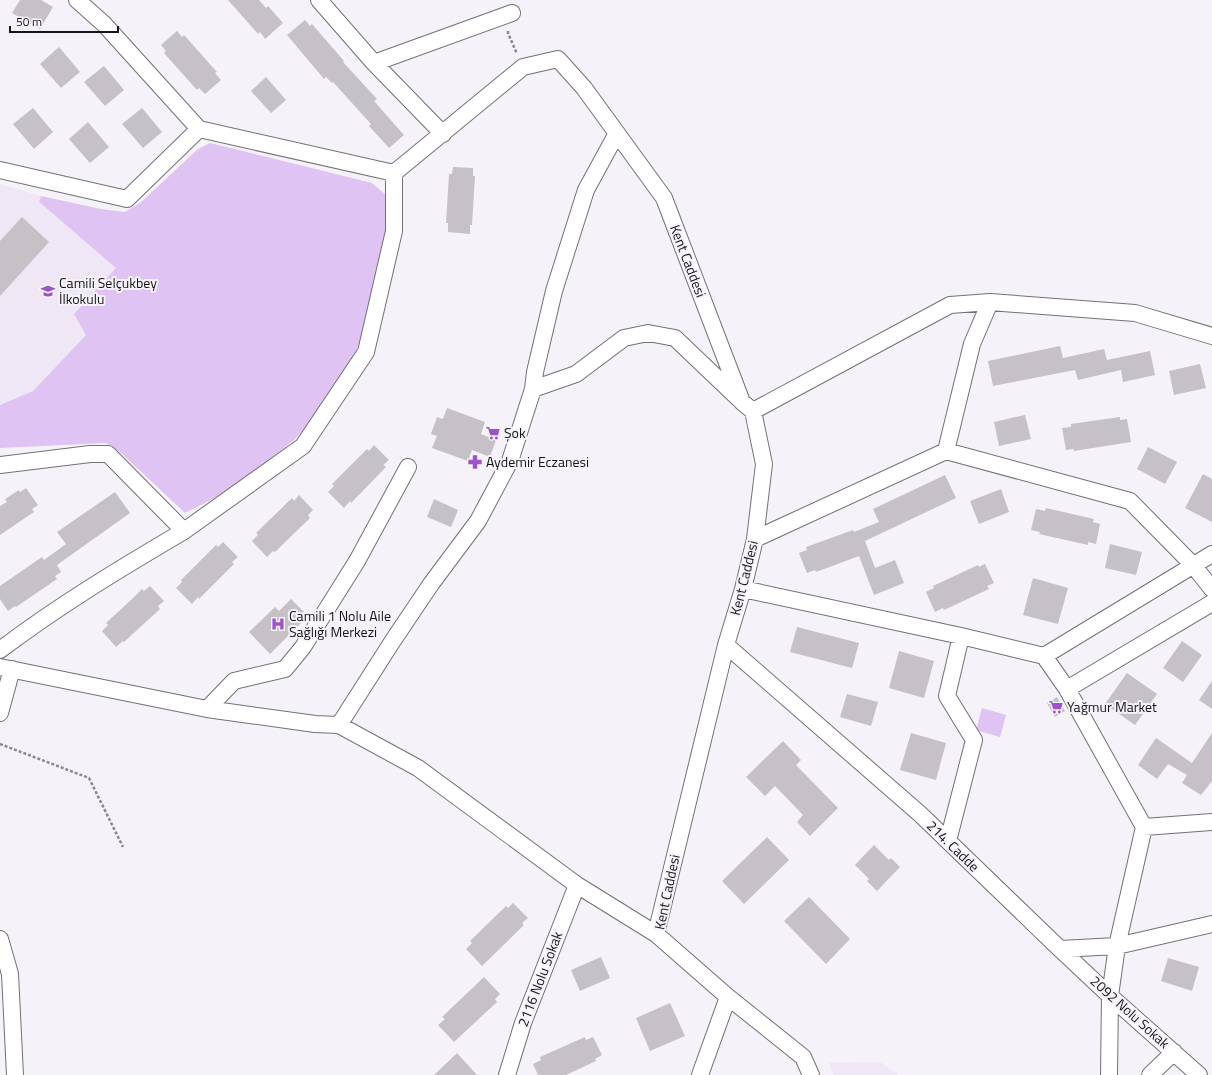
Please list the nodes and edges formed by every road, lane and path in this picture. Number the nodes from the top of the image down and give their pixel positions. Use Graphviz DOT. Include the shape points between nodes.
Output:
graph roads {
  1 [pos="77,0"];
  2 [pos="319,0"];
  3 [pos="512,13"];
  4 [pos="374,63"];
  5 [pos="523,67"];
  6 [pos="199,129"];
  7 [pos="617,133"];
  8 [pos="443,134"];
  9 [pos="0,170"];
  10 [pos="394,173"];
  11 [pos="990,302"];
  12 [pos="1212,336"];
  13 [pos="533,389"];
  14 [pos="747,406"];
  15 [pos="946,451"];
  16 [pos="0,465"];
  17 [pos="408,467"];
  18 [pos="184,531"];
  19 [pos="755,539"];
  20 [pos="1212,554"];
  21 [pos="1193,565"];
  22 [pos="743,589"];
  23 [pos="1212,589"];
  24 [pos="1212,603"];
  25 [pos="961,636"];
  26 [pos="726,645"];
  27 [pos="0,650"];
  28 [pos="1044,656"];
  29 [pos="6,668"];
  30 [pos="1067,689"];
  31 [pos="207,709"];
  32 [pos="0,713"];
  33 [pos="339,725"];
  34 [pos="0,744"];
  35 [pos="1212,822"];
  36 [pos="1144,827"];
  37 [pos="948,841"];
  38 [pos="123,847"];
  39 [pos="577,885"];
  40 [pos="1212,924"];
  41 [pos="656,934"];
  42 [pos="0,939"];
  43 [pos="1117,946"];
  44 [pos="1060,949"];
  45 [pos="728,996"];
  46 [pos="1110,996"];
  47 [pos="1174,1052"];
  48 [pos="15,1075"];
  49 [pos="507,1075"];
  50 [pos="700,1075"];
  51 [pos="811,1075"];
  52 [pos="1109,1075"];
  53 [pos="1150,1075"];
  54 [pos="1199,1075"];
  1 -- 6 [label="street" via="104,24"];
  2 -- 4 [label="street"];
  3 -- 4 [label="street"];
  3 -- 5 [label="path" via="508,33"];
  4 -- 8 [label="street"];
  5 -- 7 [label="street, Kent Caddesi" via="558,59 584,88"];
  5 -- 8 [label="street"];
  6 -- 9 [label="street" via="127,199"];
  6 -- 10 [label="street"];
  7 -- 13 [label="street" via="586,190 554,291 534,372"];
  7 -- 14 [label="street, Kent Caddesi" via="664,198"];
  8 -- 10 [label="street"];
  10 -- 18 [label="street" via="394,231 366,352 303,446"];
  11 -- 12 [label="street" via="1135,313"];
  11 -- 14 [label="street" via="950,305"];
  11 -- 15 [label="street" via="972,344"];
  13 -- 14 [label="street" via="576,374 624,338 648,333 675,338"];
  13 -- 33 [label="street" via="510,461 478,522 431,584"];
  14 -- 19 [label="street, Kent Caddesi" via="764,464"];
  15 -- 19 [label="street"];
  15 -- 21 [label="street" via="1130,501"];
  16 -- 18 [label="street" via="108,454"];
  17 -- 31 [label="street" via="357,561 303,647 285,669 234,681"];
  18 -- 27 [label="street" via="117,570"];
  19 -- 22 [label="street, Kent Caddesi"];
  20 -- 21 [label="street"];
  21 -- 23 [label="street"];
  21 -- 28 [label="street"];
  22 -- 25 [label="street"];
  22 -- 26 [label="street, Kent Caddesi"];
  24 -- 30 [label="street"];
  25 -- 28 [label="street"];
  25 -- 37 [label="street" via="947,696 974,740"];
  26 -- 37 [label="street, 214. Cadde"];
  26 -- 41 [label="street, Kent Caddesi"];
  28 -- 30 [label="street"];
  29 -- 31 [label="street"];
  29 -- 32 [label="street"];
  30 -- 36 [label="street"];
  31 -- 33 [label="street"];
  33 -- 39 [label="street" via="418,768"];
  34 -- 38 [label="path" via="89,778"];
  35 -- 36 [label="street"];
  36 -- 43 [label="street"];
  37 -- 44 [label="street, 214. Cadde"];
  39 -- 41 [label="street"];
  39 -- 49 [label="street, 2116 Nolu Sokak" via="523,1023"];
  40 -- 43 [label="street"];
  41 -- 45 [label="street, Kent Caddesi"];
  42 -- 48 [label="street" via="10,974"];
  43 -- 44 [label="street"];
  43 -- 46 [label="street"];
  44 -- 46 [label="street, 2092 Nolu Sokak"];
  45 -- 50 [label="street"];
  45 -- 51 [label="street, Kent Caddesi" via="803,1058"];
  46 -- 47 [label="street, 2092 Nolu Sokak"];
  46 -- 52 [label="street"];
  47 -- 53 [label="street"];
  47 -- 54 [label="street, 2092 Nolu Sokak"];
}
